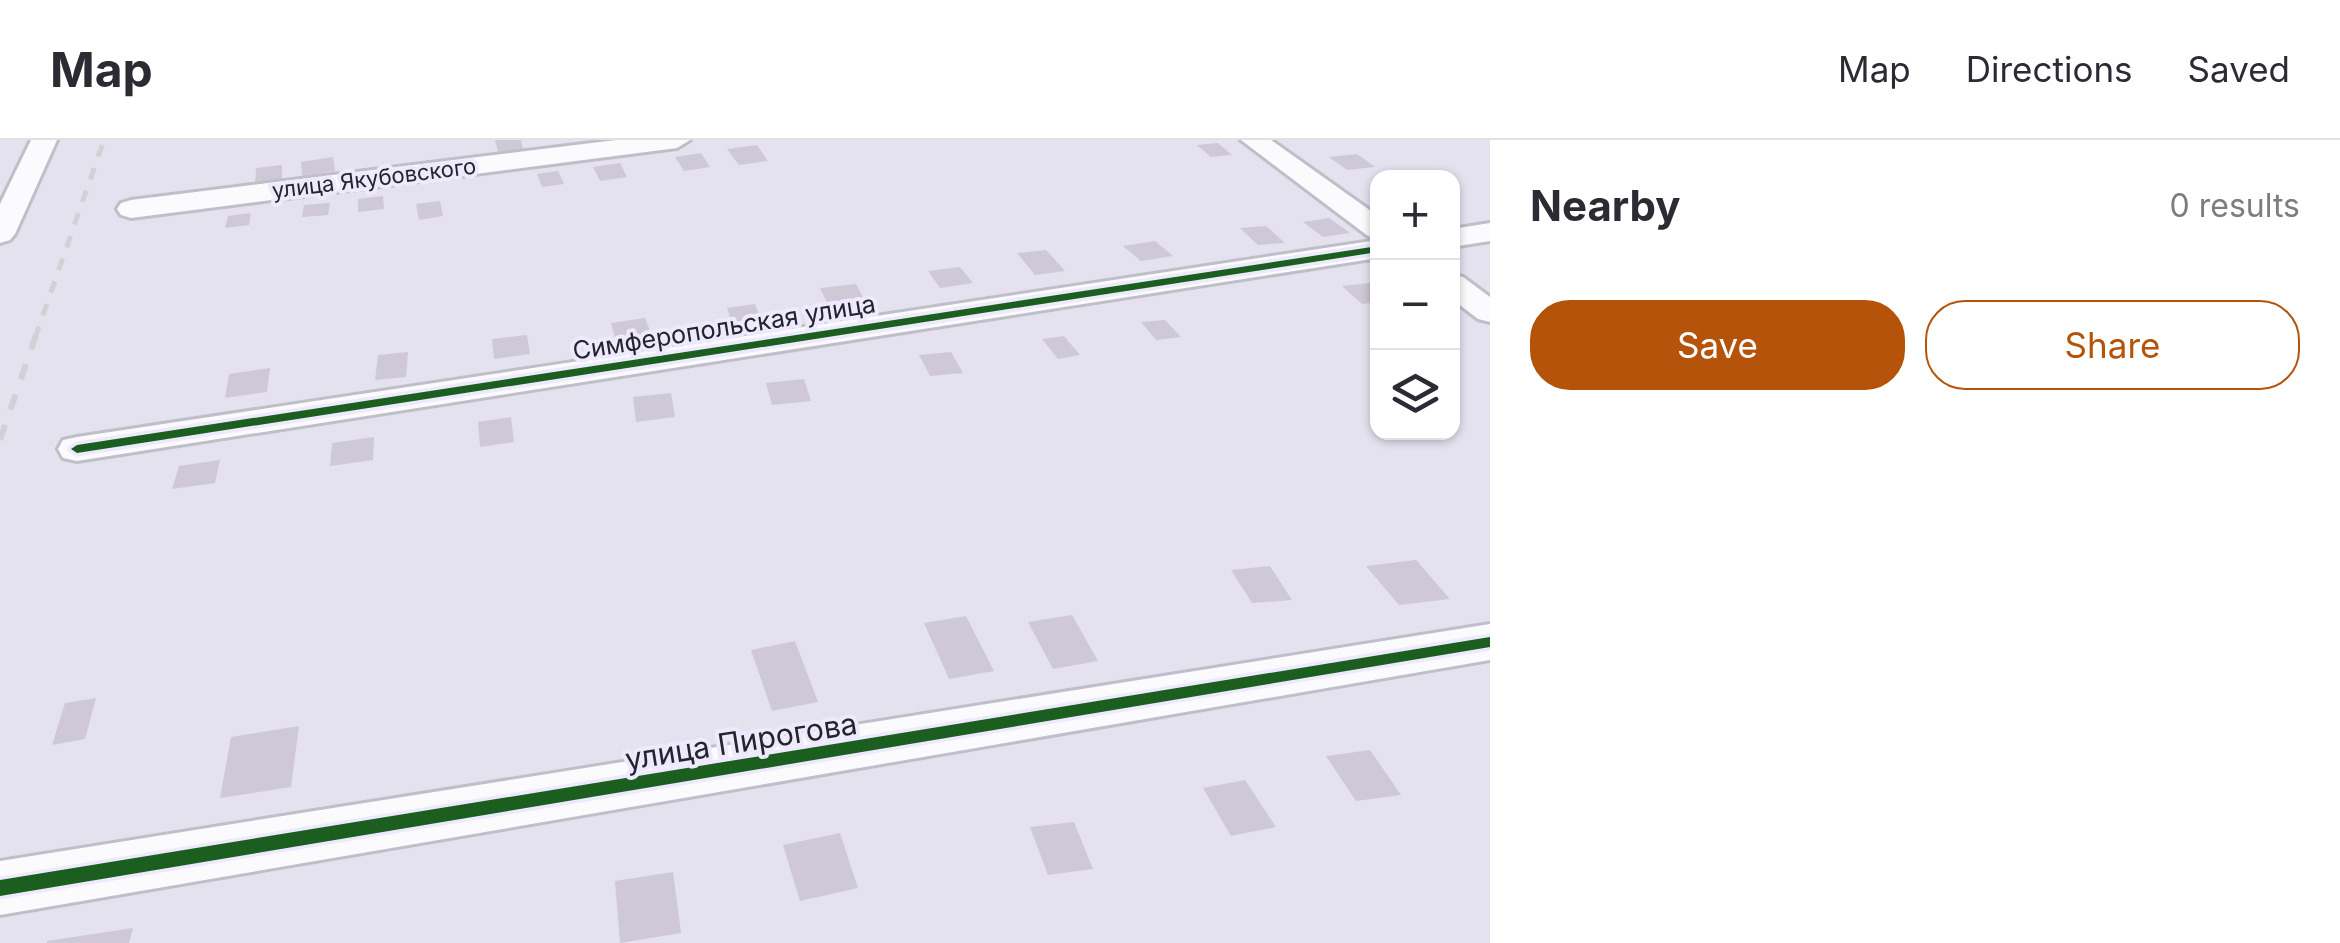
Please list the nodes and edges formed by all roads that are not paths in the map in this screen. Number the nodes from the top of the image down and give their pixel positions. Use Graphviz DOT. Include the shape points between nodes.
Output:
graph roads {
  1 [pos="44,140"];
  2 [pos="677,140"];
  3 [pos="1254,140"];
  4 [pos="131,209"];
  5 [pos="1370,224"];
  6 [pos="1490,232"];
  7 [pos="0,234"];
  8 [pos="1460,237"];
  9 [pos="1370,251"];
  10 [pos="1460,290"];
  11 [pos="1490,312"];
  12 [pos="77,449"];
  13 [pos="1490,642"];
  14 [pos="0,888"];
  1 -- 7 [label="street"];
  2 -- 4 [label="street, улица Якубовского"];
  3 -- 5 [label="street"];
  6 -- 8 [label="street"];
  9 -- 12 [label="street, Симферопольская улица"];
  10 -- 11 [label="street"];
  13 -- 14 [label="street, улица Пирогова"];
}
